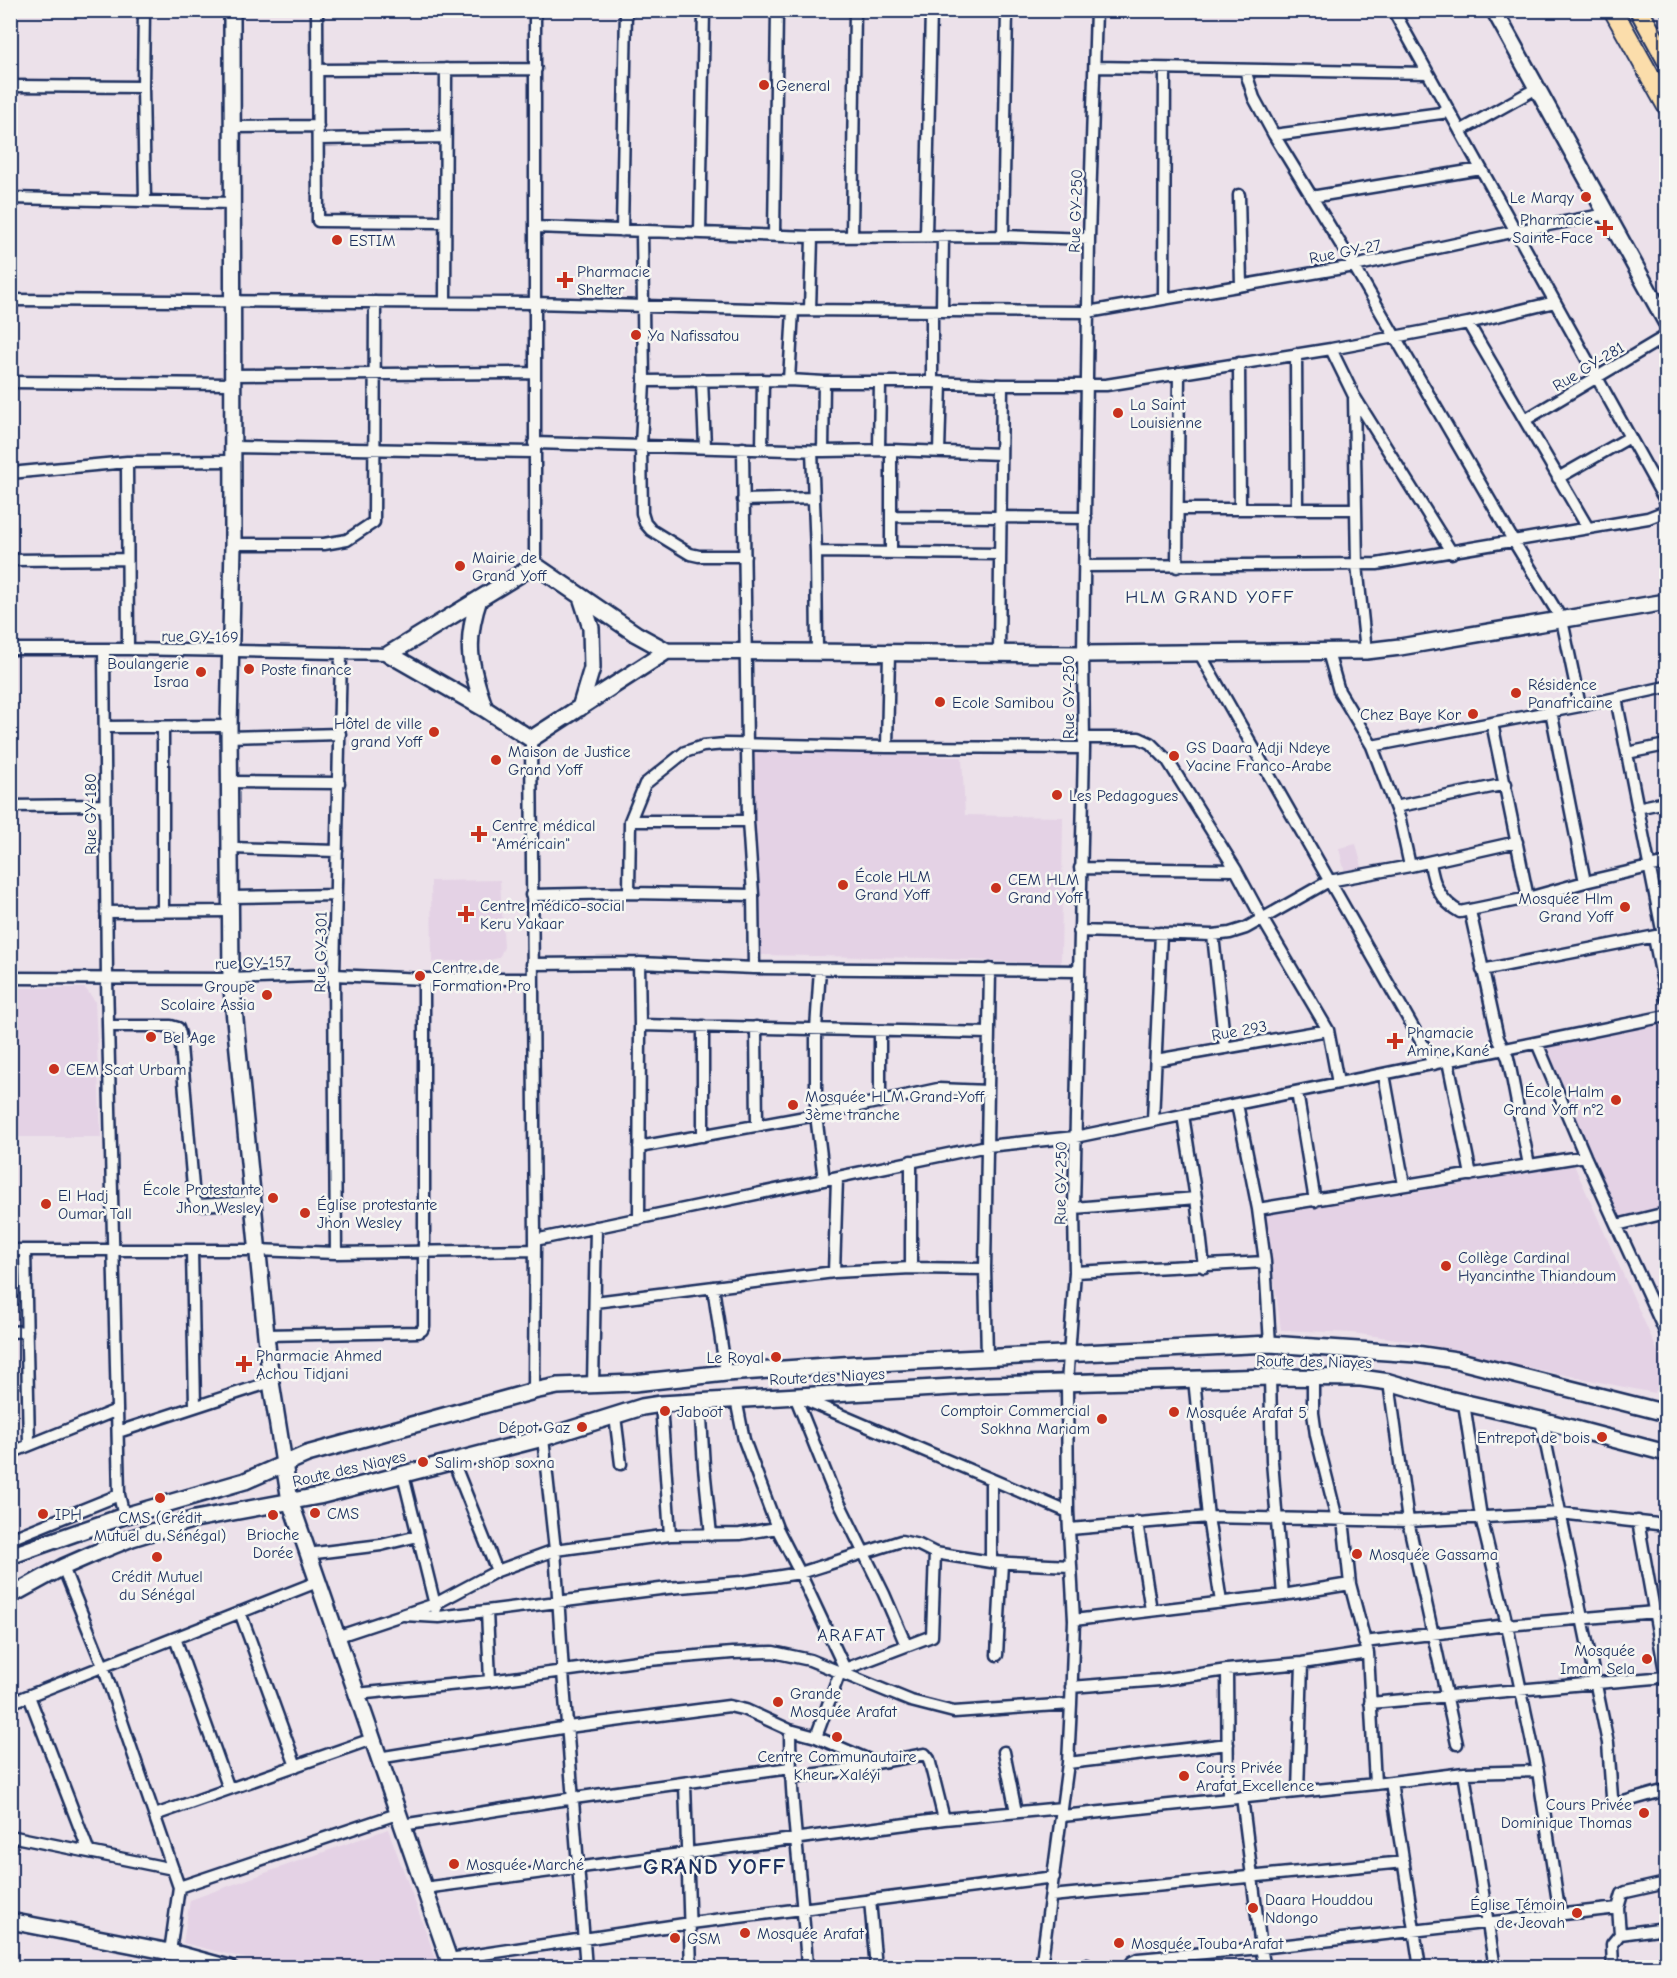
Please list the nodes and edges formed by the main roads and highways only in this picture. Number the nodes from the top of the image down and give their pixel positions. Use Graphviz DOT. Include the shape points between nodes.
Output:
graph roads {
  1 [pos="1613,10"];
  2 [pos="1639,10"];
  3 [pos="1666,59"];
  4 [pos="1666,105"];
  1 -- 4 [label="highway"];
  2 -- 3 [label="highway"];
}
